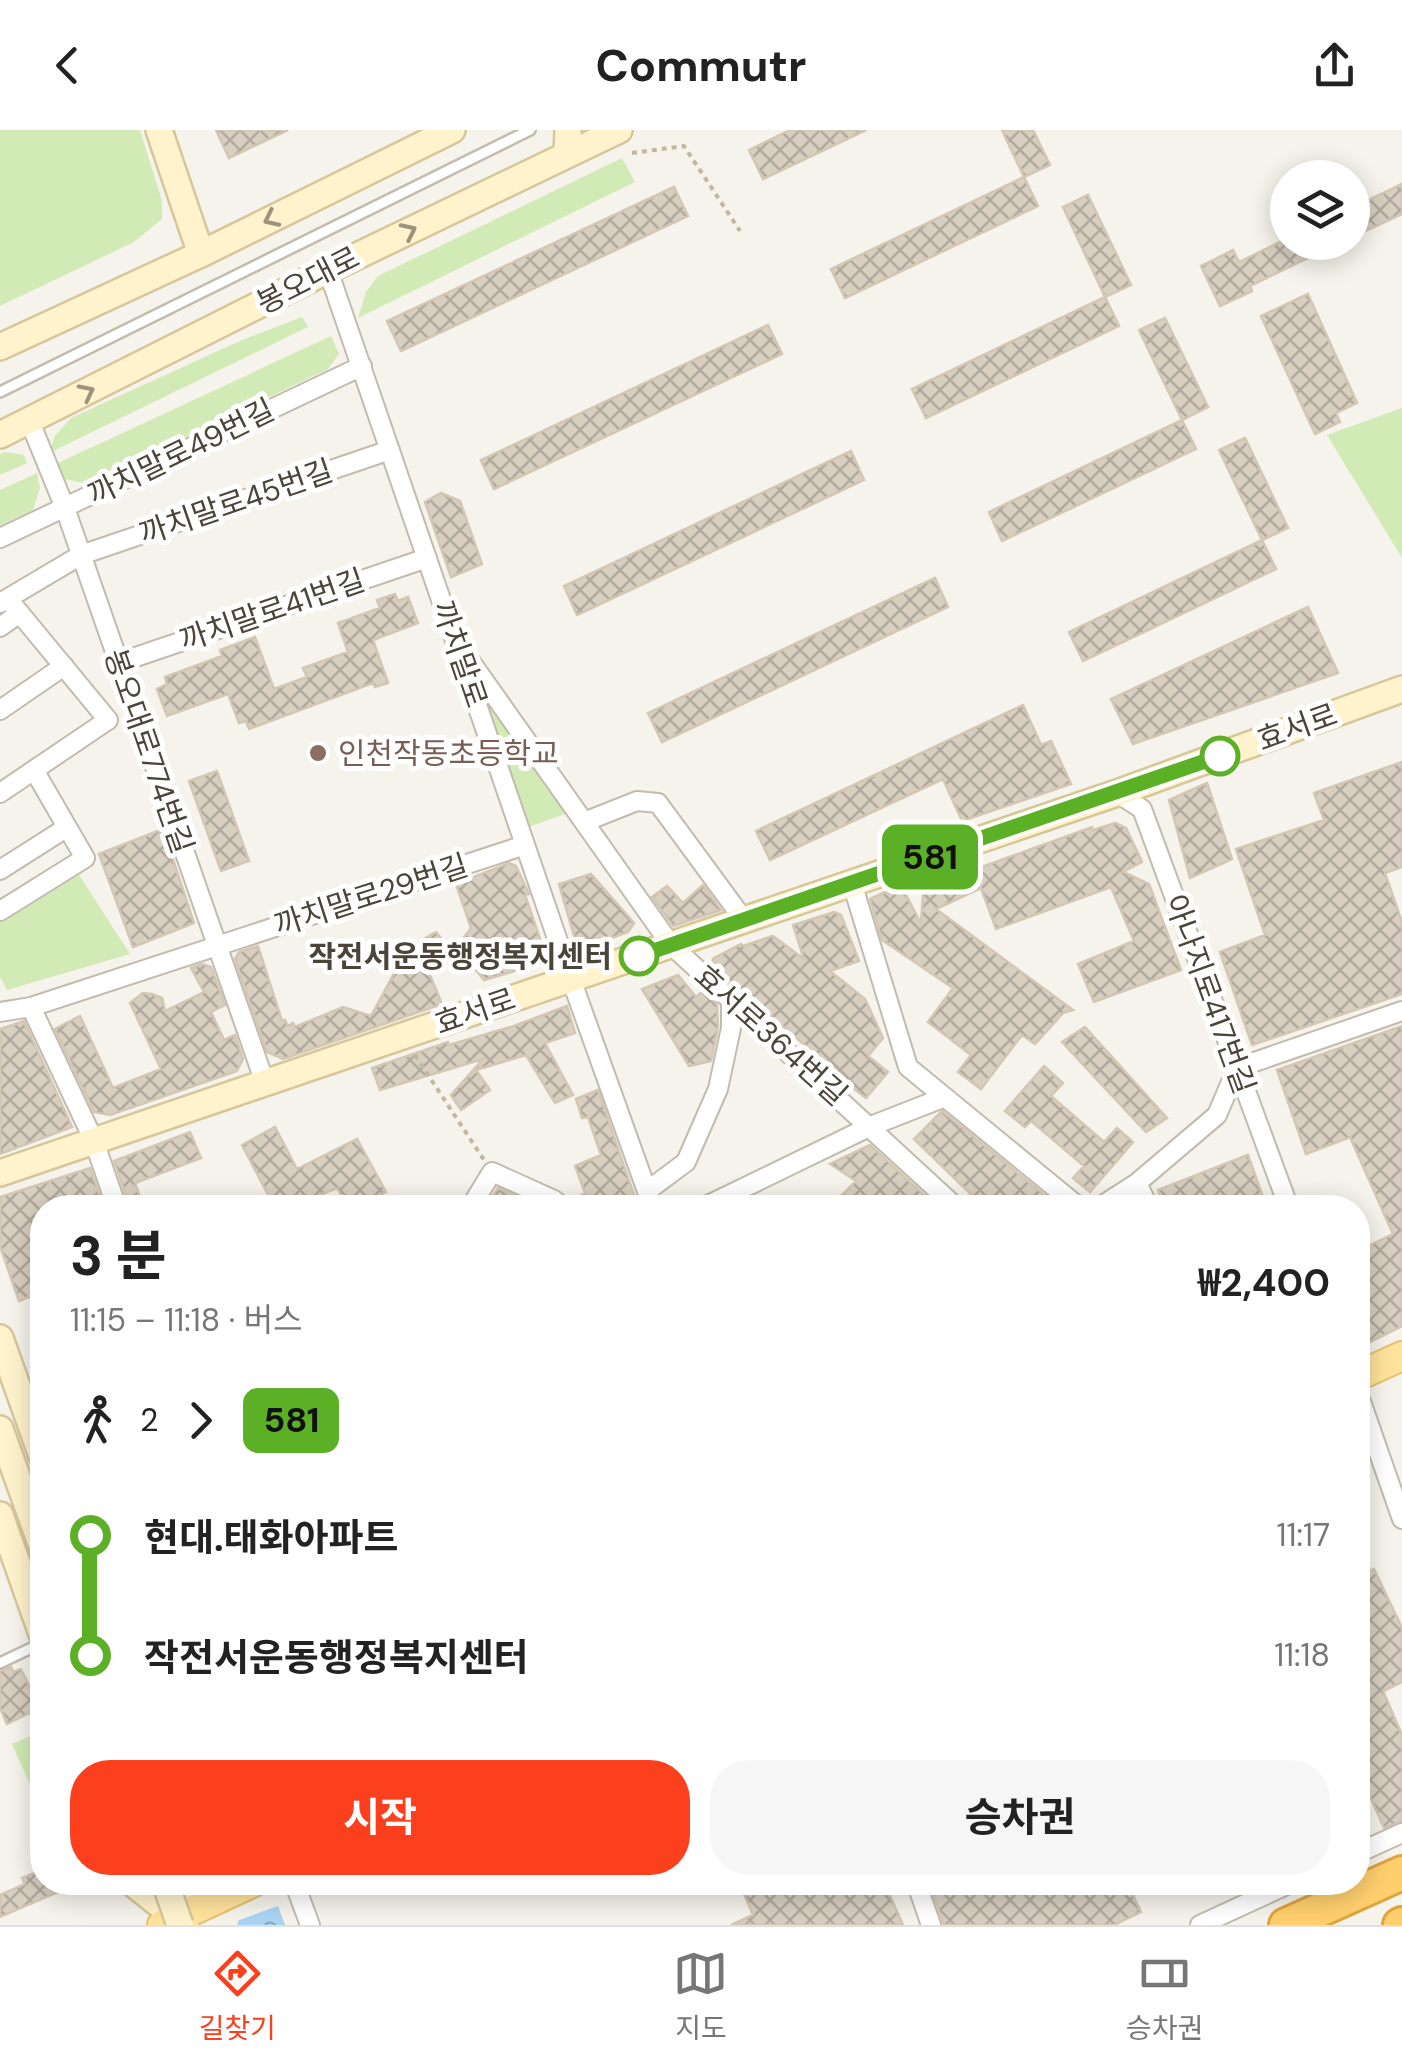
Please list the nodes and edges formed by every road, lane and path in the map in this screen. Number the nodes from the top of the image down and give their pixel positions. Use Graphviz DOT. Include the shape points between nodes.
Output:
graph roads {
  1 [pos="159,130"];
  2 [pos="452,130"];
  3 [pos="530,130"];
  4 [pos="619,130"];
  5 [pos="567,142"];
  6 [pos="632,153"];
  7 [pos="740,231"];
  8 [pos="201,254"];
  9 [pos="328,270"];
  10 [pos="0,347"];
  11 [pos="362,366"];
  12 [pos="0,392"];
  13 [pos="30,422"];
  14 [pos="0,435"];
  15 [pos="390,450"];
  16 [pos="65,508"];
  17 [pos="0,538"];
  18 [pos="81,555"];
  19 [pos="427,558"];
  20 [pos="9,605"];
  21 [pos="0,626"];
  22 [pos="455,640"];
  23 [pos="118,663"];
  24 [pos="64,666"];
  25 [pos="1402,689"];
  26 [pos="0,710"];
  27 [pos="34,770"];
  28 [pos="0,793"];
  29 [pos="1117,793"];
  30 [pos="584,822"];
  31 [pos="66,828"];
  32 [pos="525,844"];
  33 [pos="0,870"];
  34 [pos="852,883"];
  35 [pos="0,911"];
  36 [pos="744,920"];
  37 [pos="671,944"];
  38 [pos="218,945"];
  39 [pos="570,979"];
  40 [pos="731,998"];
  41 [pos="31,1007"];
  42 [pos="0,1012"];
  43 [pos="1402,1012"];
  44 [pos="402,1036"];
  45 [pos="1238,1068"];
  46 [pos="265,1083"];
  47 [pos="945,1097"];
  48 [pos="871,1126"];
  49 [pos="94,1141"];
  50 [pos="492,1172"];
  51 [pos="0,1173"];
  52 [pos="1137,1183"];
  53 [pos="113,1195"];
  54 [pos="478,1195"];
  55 [pos="543,1195"];
  56 [pos="649,1195"];
  57 [pos="654,1195"];
  58 [pos="729,1195"];
  59 [pos="944,1195"];
  60 [pos="1064,1195"];
  61 [pos="1118,1195"];
  62 [pos="1142,1195"];
  63 [pos="1284,1195"];
  64 [pos="0,1338"];
  65 [pos="1402,1356"];
  66 [pos="1370,1371"];
  67 [pos="30,1422"];
  68 [pos="1370,1428"];
  69 [pos="0,1429"];
  70 [pos="30,1513"];
  71 [pos="1402,1520"];
  72 [pos="1,1522"];
  73 [pos="30,1601"];
  74 [pos="30,1648"];
  75 [pos="0,1662"];
  76 [pos="1402,1833"];
  77 [pos="1370,1848"];
  78 [pos="1402,1872"];
  79 [pos="1370,1887"];
  80 [pos="145,1895"];
  81 [pos="168,1895"];
  82 [pos="182,1895"];
  83 [pos="230,1895"];
  84 [pos="299,1895"];
  85 [pos="921,1895"];
  86 [pos="1265,1895"];
  87 [pos="1352,1895"];
  88 [pos="177,1924"];
  89 [pos="310,1925"];
  90 [pos="931,1925"];
  91 [pos="1200,1925"];
  92 [pos="1286,1925"];
  1 -- 8 [label="main road"];
  2 -- 8 [label="main road, one-way"];
  3 -- 12 [label="lane"];
  4 -- 5 [label="main road, 봉오대로"];
  9 -- 5 [label="main road, 봉오대로, one-way"];
  6 -- 7 [label="path" via="684,146"];
  8 -- 10 [label="main road"];
  9 -- 11 [label="street, 까치말로"];
  13 -- 9 [label="main road, 봉오대로, one-way"];
  11 -- 15 [label="street, 까치말로"];
  11 -- 16 [label="street, 까치말로49번길"];
  13 -- 14 [label="main road, 봉오대로"];
  13 -- 16 [label="street, 봉오대로774번길"];
  15 -- 18 [label="street, 까치말로45번길"];
  15 -- 19 [label="street, 까치말로"];
  16 -- 17 [label="street, 까치말로49번길"];
  16 -- 18 [label="street, 봉오대로774번길"];
  18 -- 20 [label="street, 까치말로45번길"];
  18 -- 23 [label="street, 봉오대로774번길"];
  19 -- 22 [label="street, 까치말로"];
  19 -- 23 [label="street, 까치말로41번길"];
  20 -- 21 [label="street, 까치말로45번길"];
  20 -- 24 [label="street"];
  22 -- 30 [label="street, 효서로364번길"];
  22 -- 32 [label="street, 까치말로"];
  23 -- 38 [label="street, 봉오대로774번길"];
  24 -- 26 [label="street"];
  24 -- 27 [label="street" via="108,720"];
  25 -- 29 [label="main road, 효서로"];
  27 -- 28 [label="street"];
  27 -- 31 [label="street"];
  29 -- 34 [label="main road, 효서로"];
  29 -- 45 [label="street, 아나지로417번길" via="1142,809"];
  30 -- 36 [label="street" via="636,801 658,803"];
  30 -- 37 [label="street, 효서로364번길"];
  31 -- 33 [label="street"];
  31 -- 35 [label="street" via="84,858"];
  32 -- 38 [label="street, 까치말로29번길"];
  32 -- 39 [label="street, 까치말로"];
  34 -- 36 [label="main road, 효서로"];
  34 -- 47 [label="street" via="908,1067"];
  36 -- 37 [label="main road, 효서로"];
  37 -- 39 [label="main road, 효서로"];
  37 -- 40 [label="street, 효서로364번길"];
  38 -- 41 [label="street, 까치말로29번길"];
  38 -- 46 [label="street, 봉오대로774번길"];
  39 -- 44 [label="main road, 효서로"];
  39 -- 56 [label="street, 까치말로"];
  40 -- 48 [label="street, 효서로364번길"];
  40 -- 57 [label="street" via="718,1090 686,1162"];
  41 -- 42 [label="street, 까치말로29번길"];
  41 -- 49 [label="street"];
  43 -- 45 [label="street"];
  44 -- 46 [label="main road, 효서로"];
  44 -- 50 [label="path"];
  45 -- 52 [label="street" via="1217,1115"];
  45 -- 63 [label="street, 아나지로417번길"];
  46 -- 49 [label="main road, 효서로"];
  47 -- 48 [label="street"];
  47 -- 60 [label="street"];
  48 -- 58 [label="street"];
  48 -- 59 [label="street, 효서로364번길"];
  49 -- 51 [label="main road, 효서로"];
  49 -- 53 [label="street"];
  50 -- 54 [label="street"];
  50 -- 55 [label="street"];
  52 -- 61 [label="street"];
  52 -- 62 [label="street"];
  64 -- 67 [label="main road"];
  65 -- 66 [label="main road"];
  68 -- 71 [label="street"];
  69 -- 70 [label="main road"];
  72 -- 73 [label="main road"];
  74 -- 75 [label="lane"];
  76 -- 77 [label="street"];
  78 -- 79 [label="highway"];
  80 -- 88 [label="main road"];
  81 -- 88 [label="main road, bridge"];
  82 -- 88 [label="main road"];
  83 -- 88 [label="main road"];
  84 -- 89 [label="street"];
  85 -- 90 [label="street"];
  86 -- 91 [label="street"];
  87 -- 92 [label="highway"];
}
